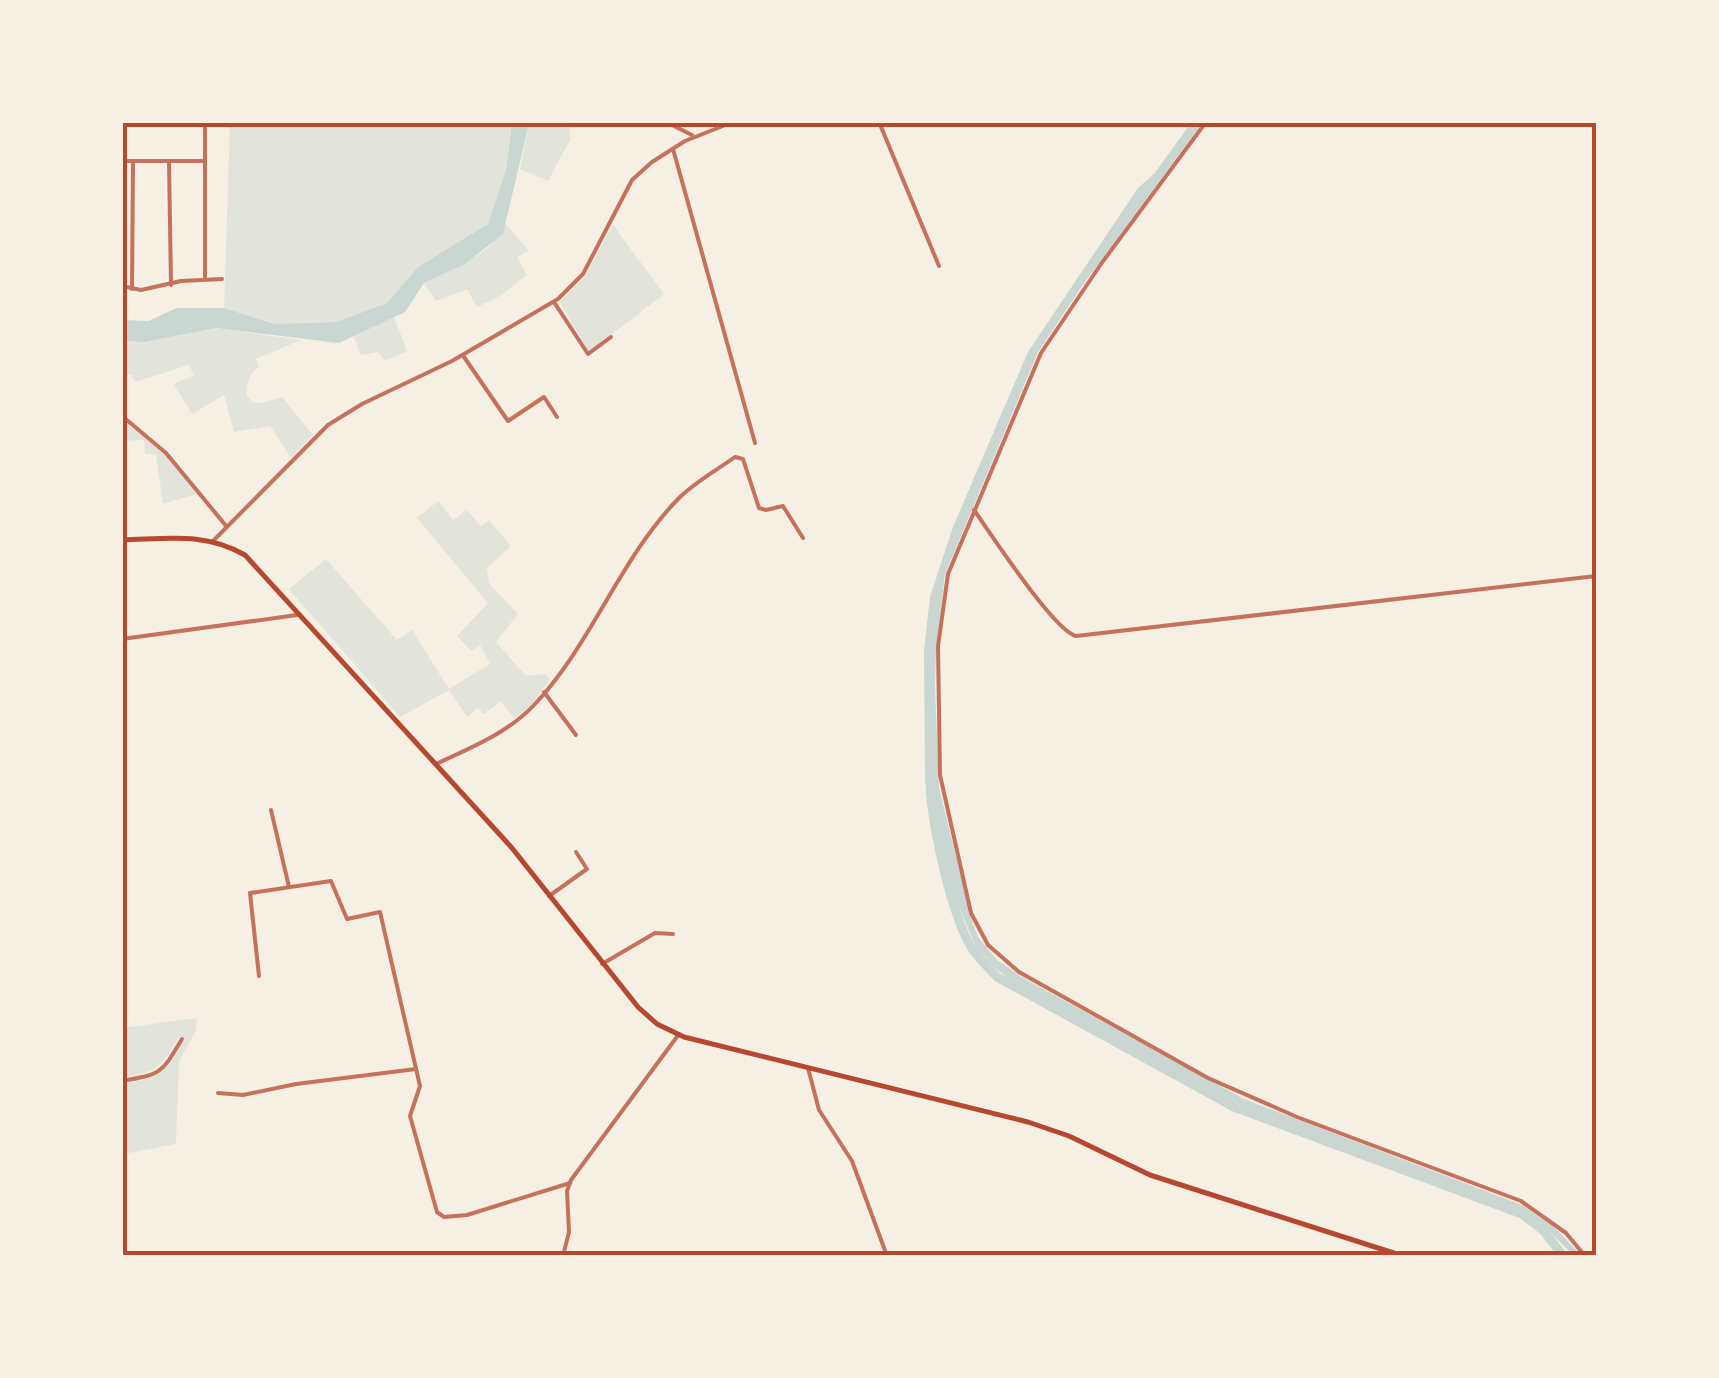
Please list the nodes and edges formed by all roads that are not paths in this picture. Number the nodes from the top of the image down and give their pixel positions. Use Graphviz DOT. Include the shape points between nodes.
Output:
graph roads {
  1 [pos="666,122"];
  2 [pos="733,122"];
  3 [pos="879,122"];
  4 [pos="1206,122"];
  5 [pos="228,123"];
  6 [pos="122,124"];
  7 [pos="205,124"];
  8 [pos="697,136"];
  9 [pos="673,148"];
  10 [pos="122,161"];
  11 [pos="134,161"];
  12 [pos="169,161"];
  13 [pos="205,161"];
  14 [pos="938,266"];
  15 [pos="206,279"];
  16 [pos="222,279"];
  17 [pos="171,284"];
  18 [pos="122,286"];
  19 [pos="132,288"];
  20 [pos="554,302"];
  21 [pos="612,337"];
  22 [pos="463,356"];
  23 [pos="122,416"];
  24 [pos="557,416"];
  25 [pos="755,443"];
  26 [pos="974,510"];
  27 [pos="227,527"];
  28 [pos="803,538"];
  29 [pos="122,540"];
  30 [pos="214,540"];
  31 [pos="1596,576"];
  32 [pos="302,614"];
  33 [pos="122,640"];
  34 [pos="544,692"];
  35 [pos="576,734"];
  36 [pos="436,764"];
  37 [pos="271,810"];
  38 [pos="576,852"];
  39 [pos="288,888"];
  40 [pos="549,896"];
  41 [pos="673,934"];
  42 [pos="602,964"];
  43 [pos="259,976"];
  44 [pos="678,1034"];
  45 [pos="182,1039"];
  46 [pos="808,1068"];
  47 [pos="416,1069"];
  48 [pos="122,1081"];
  49 [pos="218,1093"];
  50 [pos="570,1182"];
  51 [pos="563,1256"];
  52 [pos="886,1256"];
  53 [pos="1403,1256"];
  54 [pos="1585,1256"];
  1 -- 8 [label="street"];
  2 -- 8 [label="street"];
  3 -- 14 [label="street"];
  4 -- 26 [label="street" via="1041,353"];
  5 -- 7 [label="street"];
  6 -- 7 [label="street"];
  7 -- 13 [label="street"];
  8 -- 9 [label="street"];
  9 -- 20 [label="street" via="632,180 583,274"];
  9 -- 25 [label="street"];
  10 -- 11 [label="street"];
  11 -- 12 [label="street"];
  11 -- 19 [label="street"];
  12 -- 13 [label="street"];
  12 -- 17 [label="street"];
  13 -- 15 [label="street"];
  15 -- 16 [label="street"];
  15 -- 17 [label="street"];
  17 -- 19 [label="street"];
  18 -- 19 [label="street"];
  20 -- 21 [label="street" via="588,354"];
  20 -- 22 [label="street"];
  22 -- 24 [label="street" via="508,421 544,397"];
  22 -- 27 [label="street" via="328,425"];
  23 -- 27 [label="street" via="166,453"];
  26 -- 31 [label="street" via="1071,636"];
  26 -- 54 [label="street" via="942,608 940,775 966,896 988,945 1019,972 1224,1086 1521,1201 1566,1233"];
  27 -- 30 [label="street"];
  28 -- 34 [label="street" via="784,506 759,508 737,456 672,507"];
  29 -- 30 [label="main road"];
  30 -- 32 [label="main road" via="245,555"];
  32 -- 33 [label="street"];
  32 -- 36 [label="main road"];
  34 -- 35 [label="street"];
  34 -- 36 [label="street" via="489,740"];
  36 -- 40 [label="main road"];
  37 -- 39 [label="street"];
  38 -- 40 [label="street" via="588,869"];
  39 -- 43 [label="street" via="250,893"];
  39 -- 47 [label="street" via="331,881 346,918 380,912"];
  40 -- 42 [label="main road"];
  41 -- 42 [label="street" via="655,933"];
  42 -- 44 [label="main road" via="638,1007"];
  44 -- 46 [label="main road"];
  44 -- 50 [label="street"];
  45 -- 48 [label="street" via="156,1075"];
  46 -- 52 [label="street" via="819,1110 852,1161"];
  46 -- 53 [label="main road" via="1028,1122 1150,1174"];
  47 -- 49 [label="street" via="244,1096"];
  47 -- 50 [label="street" via="420,1086 410,1116 440,1215 466,1215"];
  50 -- 51 [label="street"];
}
